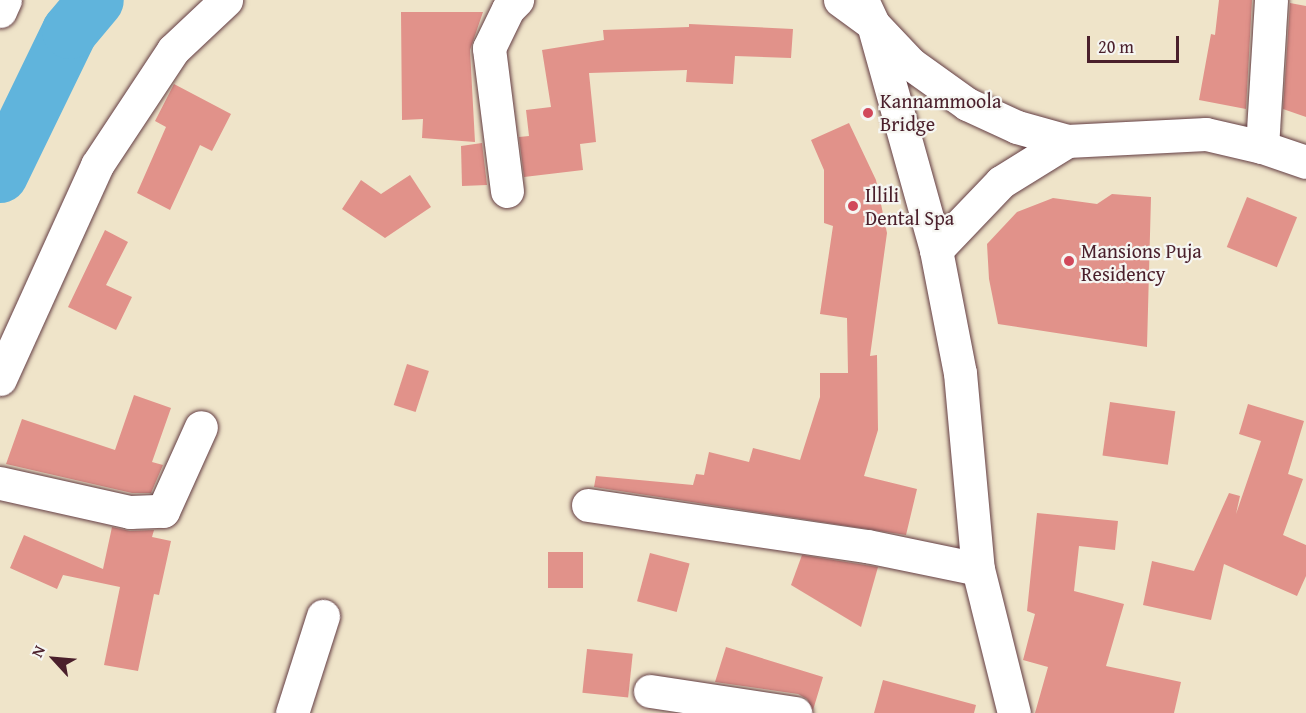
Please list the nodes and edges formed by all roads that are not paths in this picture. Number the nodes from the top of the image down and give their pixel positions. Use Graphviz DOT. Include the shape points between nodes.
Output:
graph roads {
  1 [pos="5,0"];
  2 [pos="226,0"];
  3 [pos="517,0"];
  4 [pos="840,0"];
  5 [pos="1270,0"];
  6 [pos="0,11"];
  7 [pos="868,12"];
  8 [pos="1067,141"];
  9 [pos="1262,147"];
  10 [pos="1306,162"];
  11 [pos="507,191"];
  12 [pos="936,250"];
  13 [pos="0,379"];
  14 [pos="201,427"];
  15 [pos="0,483"];
  16 [pos="588,505"];
  17 [pos="978,569"];
  18 [pos="323,616"];
  19 [pos="651,691"];
  20 [pos="291,713"];
  21 [pos="795,713"];
  22 [pos="1014,713"];
  1 -- 6 [label="street"];
  2 -- 13 [label="street" via="173,50 97,165"];
  3 -- 11 [label="street" via="507,9 489,48"];
  4 -- 7 [label="street"];
  5 -- 9 [label="street"];
  7 -- 8 [label="street" via="910,64 967,104 1017,127"];
  7 -- 12 [label="street"];
  8 -- 9 [label="street" via="1206,134"];
  8 -- 12 [label="street" via="1001,182"];
  9 -- 10 [label="street"];
  12 -- 17 [label="street" via="960,373"];
  14 -- 15 [label="street" via="163,511 130,512"];
  16 -- 17 [label="street" via="867,546"];
  17 -- 22 [label="street"];
  18 -- 20 [label="street"];
  19 -- 21 [label="street"];
}
